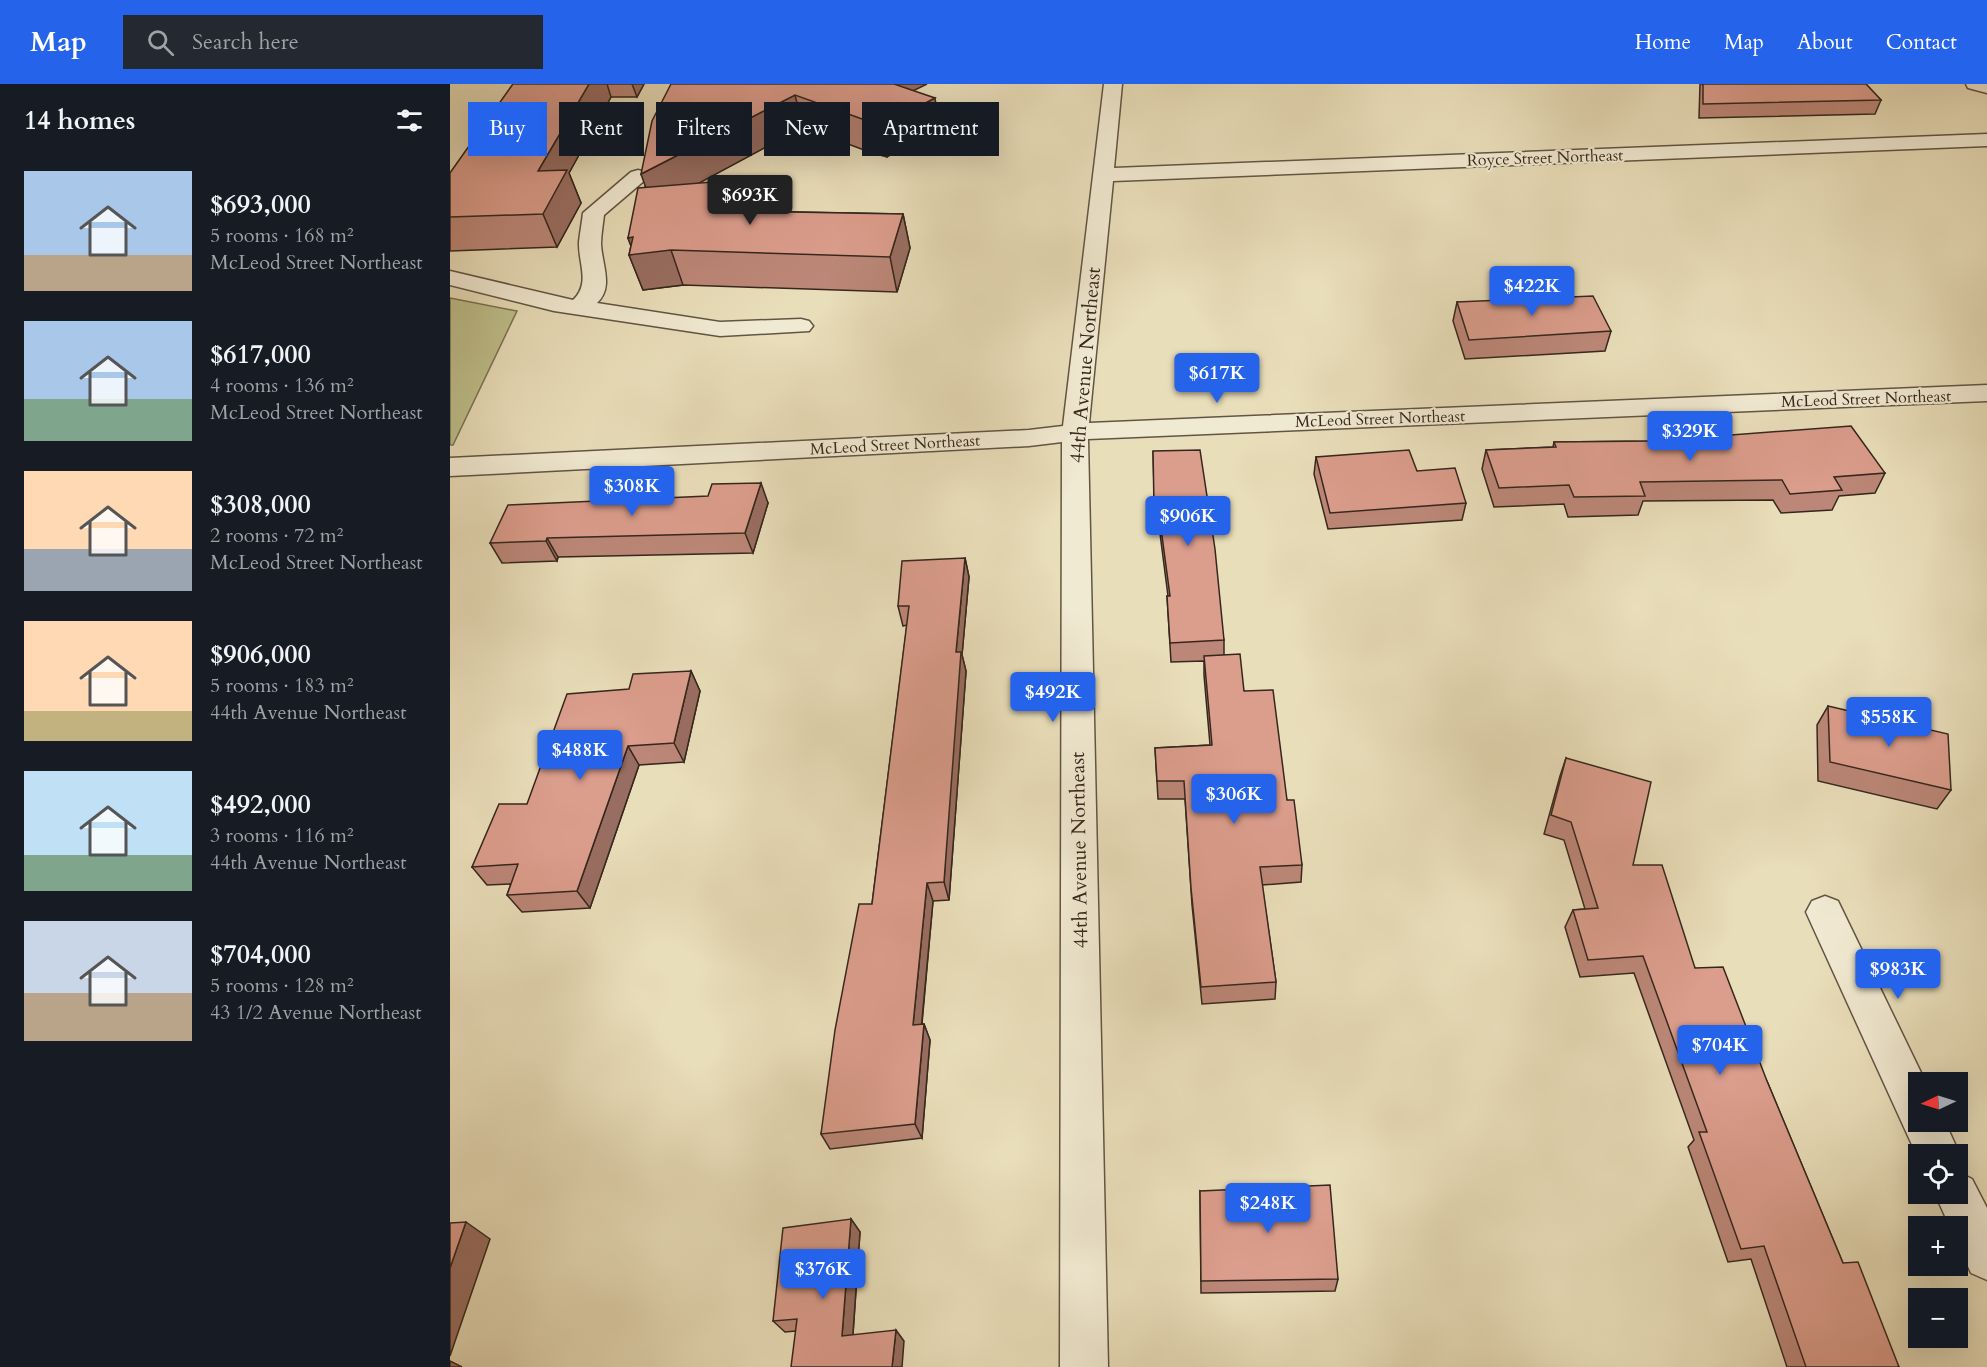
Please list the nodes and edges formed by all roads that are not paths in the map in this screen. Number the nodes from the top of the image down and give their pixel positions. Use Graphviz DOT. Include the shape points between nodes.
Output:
graph roads {
  1 [pos="1113,84"];
  2 [pos="1975,84"];
  3 [pos="1987,87"];
  4 [pos="1987,140"];
  5 [pos="1104,175"];
  6 [pos="638,176"];
  7 [pos="450,278"];
  8 [pos="578,308"];
  9 [pos="801,326"];
  10 [pos="1987,393"];
  11 [pos="1075,432"];
  12 [pos="450,467"];
  13 [pos="1825,912"];
  14 [pos="1908,1090"];
  15 [pos="1962,1204"];
  16 [pos="1987,1257"];
  17 [pos="1084,1367"];
  1 -- 5 [label="street, 44th Avenue Northeast"];
  2 -- 3 [label="street"];
  4 -- 5 [label="street, Royce Street Northeast"];
  5 -- 11 [label="street, 44th Avenue Northeast"];
  6 -- 8 [label="street" via="594,213 590,243 593,294"];
  7 -- 8 [label="street"];
  8 -- 9 [label="street" via="720,329"];
  10 -- 11 [label="street, McLeod Street Northeast"];
  11 -- 12 [label="street, McLeod Street Northeast" via="1029,438"];
  11 -- 17 [label="street, 44th Avenue Northeast"];
  13 -- 14 [label="street"];
  15 -- 16 [label="street"];
}
